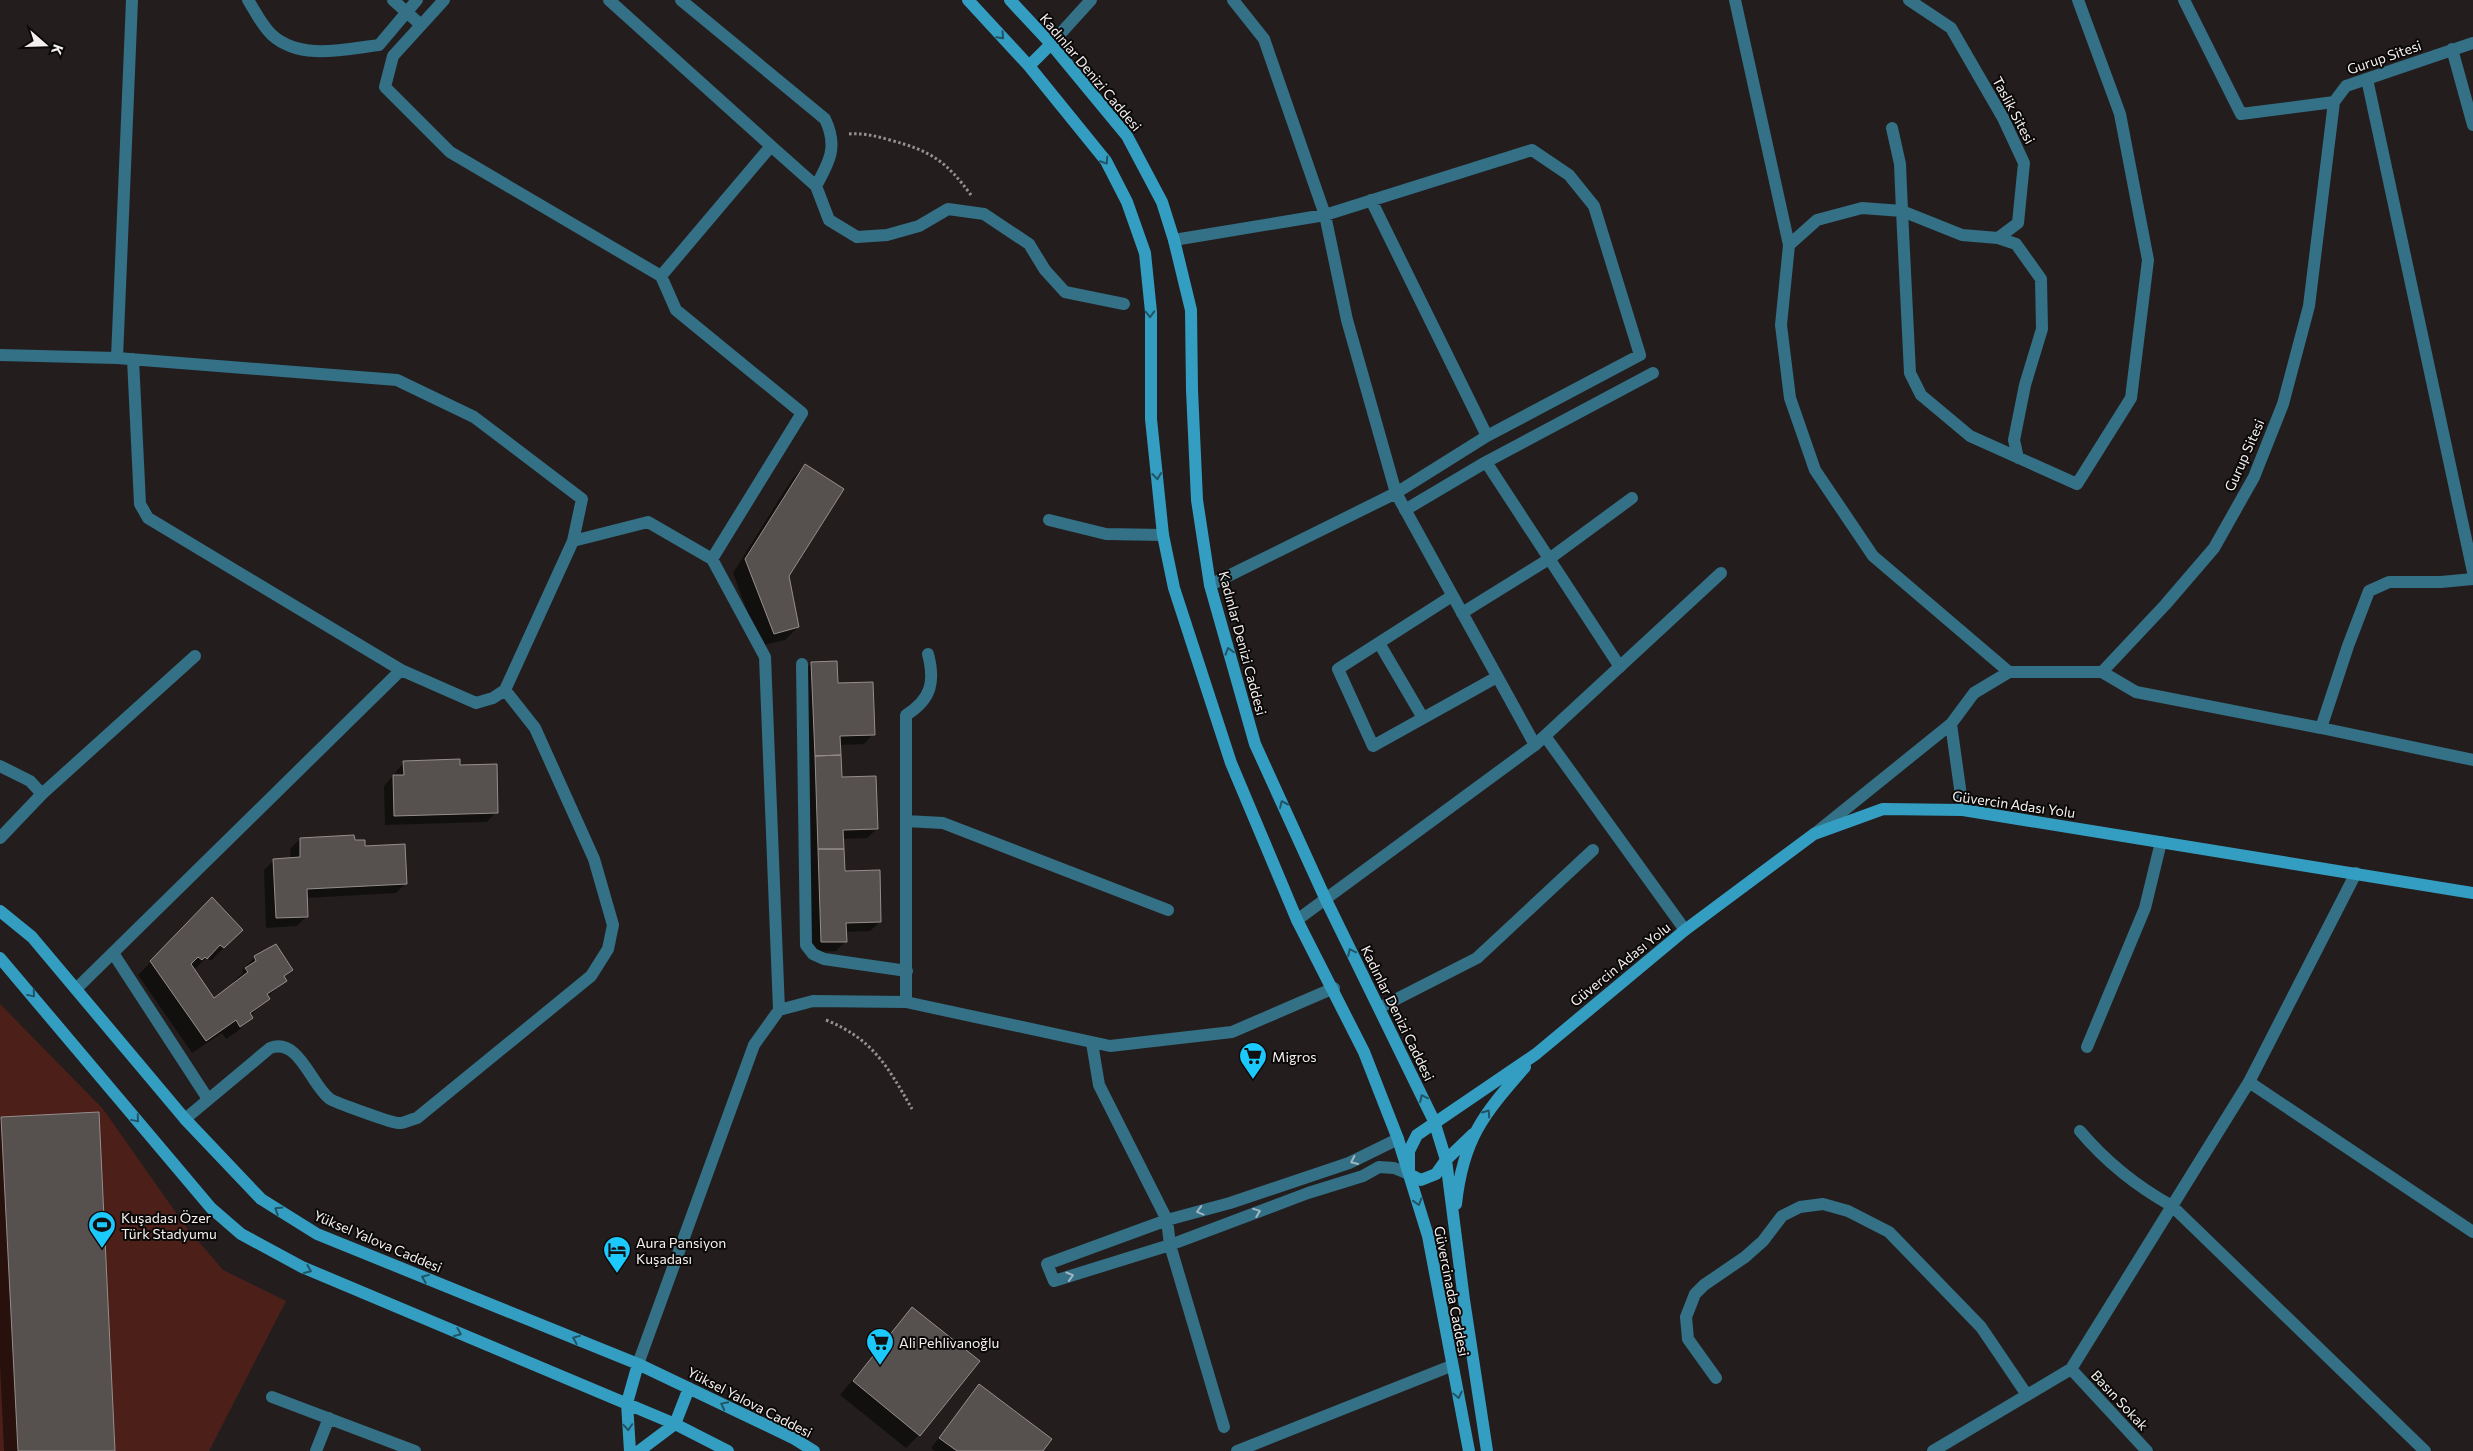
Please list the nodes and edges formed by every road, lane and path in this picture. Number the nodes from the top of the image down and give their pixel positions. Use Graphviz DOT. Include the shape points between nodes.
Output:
graph roads {
  1 [pos="132,0"];
  2 [pos="248,0"];
  3 [pos="393,0"];
  4 [pos="417,0"];
  5 [pos="444,0"];
  6 [pos="609,0"];
  7 [pos="681,0"];
  8 [pos="968,0"];
  9 [pos="1010,0"];
  10 [pos="1091,0"];
  11 [pos="1233,0"];
  12 [pos="1735,0"];
  13 [pos="1909,0"];
  14 [pos="2078,0"];
  15 [pos="2184,0"];
  16 [pos="407,13"];
  17 [pos="420,26"];
  18 [pos="1051,44"];
  19 [pos="2473,44"];
  20 [pos="2452,49"];
  21 [pos="1029,66"];
  22 [pos="2367,79"];
  23 [pos="2334,102"];
  24 [pos="2473,125"];
  25 [pos="1892,128"];
  26 [pos="833,135"];
  27 [pos="771,146"];
  28 [pos="816,186"];
  29 [pos="1371,200"];
  30 [pos="1902,210"];
  31 [pos="984,214"];
  32 [pos="1325,215"];
  33 [pos="1998,238"];
  34 [pos="1174,240"];
  35 [pos="1789,245"];
  36 [pos="661,276"];
  37 [pos="1124,304"];
  38 [pos="0,355"];
  39 [pos="117,358"];
  40 [pos="133,359"];
  41 [pos="1653,373"];
  42 [pos="1487,436"];
  43 [pos="2018,458"];
  44 [pos="1486,462"];
  45 [pos="1396,493"];
  46 [pos="1632,498"];
  47 [pos="1405,510"];
  48 [pos="1049,520"];
  49 [pos="1163,535"];
  50 [pos="573,541"];
  51 [pos="712,559"];
  52 [pos="1549,559"];
  53 [pos="2473,572"];
  54 [pos="1721,573"];
  55 [pos="2473,579"];
  56 [pos="1210,585"];
  57 [pos="1452,596"];
  58 [pos="1462,613"];
  59 [pos="1379,642"];
  60 [pos="928,654"];
  61 [pos="196,656"];
  62 [pos="802,664"];
  63 [pos="1620,667"];
  64 [pos="401,670"];
  65 [pos="2009,672"];
  66 [pos="2102,672"];
  67 [pos="1497,677"];
  68 [pos="505,690"];
  69 [pos="1423,718"];
  70 [pos="1951,724"];
  71 [pos="2322,728"];
  72 [pos="1545,736"];
  73 [pos="1535,745"];
  74 [pos="2473,760"];
  75 [pos="0,766"];
  76 [pos="42,794"];
  77 [pos="1963,810"];
  78 [pos="906,821"];
  79 [pos="1814,834"];
  80 [pos="0,838"];
  81 [pos="2161,842"];
  82 [pos="1593,850"];
  83 [pos="2356,873"];
  84 [pos="2473,893"];
  85 [pos="1326,900"];
  86 [pos="1168,910"];
  87 [pos="0,911"];
  88 [pos="1297,920"];
  89 [pos="1685,930"];
  90 [pos="113,953"];
  91 [pos="0,958"];
  92 [pos="906,971"];
  93 [pos="1334,988"];
  94 [pos="76,989"];
  95 [pos="813,1001"];
  96 [pos="906,1002"];
  97 [pos="1379,1008"];
  98 [pos="779,1010"];
  99 [pos="1092,1043"];
  100 [pos="2087,1046"];
  101 [pos="1536,1054"];
  102 [pos="2249,1082"];
  103 [pos="208,1099"];
  104 [pos="912,1109"];
  105 [pos="185,1119"];
  106 [pos="1434,1121"];
  107 [pos="2080,1131"];
  108 [pos="1473,1134"];
  109 [pos="1398,1139"];
  110 [pos="1446,1160"];
  111 [pos="1409,1174"];
  112 [pos="2172,1206"];
  113 [pos="1167,1220"];
  114 [pos="1454,1225"];
  115 [pos="2473,1232"];
  116 [pos="1170,1245"];
  117 [pos="638,1364"];
  118 [pos="1451,1366"];
  119 [pos="2071,1369"];
  120 [pos="1716,1378"];
  121 [pos="689,1388"];
  122 [pos="2027,1395"];
  123 [pos="272,1397"];
  124 [pos="627,1403"];
  125 [pos="329,1418"];
  126 [pos="675,1424"];
  127 [pos="1224,1427"];
  128 [pos="316,1451"];
  129 [pos="415,1451"];
  130 [pos="630,1451"];
  131 [pos="639,1451"];
  132 [pos="728,1451"];
  133 [pos="814,1451"];
  134 [pos="1237,1451"];
  135 [pos="1469,1451"];
  136 [pos="1487,1451"];
  137 [pos="1933,1451"];
  138 [pos="2147,1451"];
  139 [pos="2425,1451"];
  1 -- 39 [label="street"];
  2 -- 16 [label="street" via="271,35 298,48 323,52 379,45"];
  3 -- 16 [label="street"];
  4 -- 16 [label="street"];
  5 -- 17 [label="street"];
  6 -- 27 [label="street"];
  7 -- 26 [label="street" via="826,119"];
  8 -- 21 [label="main road, one-way"];
  9 -- 18 [label="main road, Kadınlar Denizi Caddesi"];
  10 -- 18 [label="street"];
  11 -- 32 [label="street" via="1264,39"];
  12 -- 35 [label="street"];
  13 -- 33 [label="street, Taslik Sitesi" via="1951,28 2003,118 2024,163 2018,223"];
  14 -- 43 [label="street" via="2120,114 2148,260 2131,398 2076,484"];
  15 -- 23 [label="street" via="2241,114"];
  16 -- 17 [label="street"];
  17 -- 36 [label="street" via="393,56 386,87 450,152"];
  18 -- 21 [label="main road"];
  18 -- 34 [label="main road, Kadınlar Denizi Caddesi" via="1127,136 1162,202"];
  19 -- 20 [label="street, Gurup Sitesi"];
  20 -- 22 [label="street, Gurup Sitesi"];
  20 -- 24 [label="street"];
  21 -- 49 [label="main road, one-way" via="1106,161 1127,202 1146,253 1151,312 1151,419"];
  22 -- 23 [label="street, Gurup Sitesi" via="2346,86"];
  22 -- 53 [label="street"];
  23 -- 66 [label="street, Gurup Sitesi" via="2309,306 2283,404 2254,477 2214,548"];
  25 -- 30 [label="street" via="1900,164"];
  26 -- 28 [label="street" via="830,163"];
  26 -- 31 [label="path" via="863,133 920,148 948,167"];
  27 -- 28 [label="street"];
  27 -- 36 [label="street"];
  28 -- 31 [label="street" via="829,220 857,237 887,235 919,226 948,209"];
  29 -- 32 [label="street"];
  29 -- 42 [label="street"];
  29 -- 42 [label="street" via="1532,150 1568,175 1594,206 1640,355"];
  30 -- 33 [label="street" via="1962,235"];
  30 -- 35 [label="street" via="1862,208 1817,220"];
  30 -- 43 [label="street" via="1910,373 1921,395 1970,436"];
  31 -- 37 [label="street" via="1029,244 1045,270 1065,292"];
  32 -- 34 [label="street"];
  32 -- 45 [label="street" via="1347,320"];
  33 -- 43 [label="street" via="2016,244 2041,279 2042,329 2024,385 2014,440"];
  34 -- 56 [label="main road, Kadınlar Denizi Caddesi" via="1191,310 1197,500"];
  35 -- 65 [label="street" via="1781,325 1790,398 1815,470 1873,556"];
  36 -- 51 [label="street" via="676,310 802,413"];
  38 -- 39 [label="street"];
  39 -- 40 [label="street"];
  40 -- 50 [label="street" via="397,380 474,417 582,499"];
  40 -- 64 [label="street" via="140,504 148,518"];
  41 -- 44 [label="street"];
  42 -- 45 [label="street"];
  44 -- 47 [label="street"];
  44 -- 52 [label="street"];
  45 -- 47 [label="street"];
  45 -- 56 [label="street"];
  46 -- 52 [label="street"];
  47 -- 57 [label="street"];
  48 -- 49 [label="street" via="1106,534"];
  49 -- 88 [label="main road" via="1174,588 1231,763"];
  50 -- 51 [label="street" via="648,522"];
  50 -- 68 [label="street"];
  51 -- 98 [label="street" via="765,656"];
  52 -- 58 [label="street"];
  52 -- 63 [label="street"];
  54 -- 63 [label="street"];
  55 -- 71 [label="street" via="2389,582 2369,591"];
  85 -- 56 [label="main road, Kadınlar Denizi Caddesi, one-way" via="1255,744"];
  57 -- 58 [label="street"];
  57 -- 59 [label="street"];
  58 -- 67 [label="street"];
  59 -- 69 [label="street"];
  59 -- 69 [label="street" via="1338,669 1373,746"];
  60 -- 78 [label="street" via="932,672 930,688 921,704 906,715"];
  61 -- 76 [label="street"];
  62 -- 92 [label="street" via="806,946 812,954 824,959"];
  63 -- 72 [label="street"];
  64 -- 68 [label="street" via="476,703"];
  64 -- 90 [label="street"];
  65 -- 66 [label="street"];
  65 -- 70 [label="street" via="1974,693"];
  66 -- 71 [label="street" via="2136,692"];
  67 -- 69 [label="street"];
  67 -- 73 [label="street"];
  68 -- 103 [label="street" via="535,728 594,859 613,925 608,949 596,970 417,1118 399,1123 330,1099 292,1050 283,1045 270,1048"];
  70 -- 77 [label="street"];
  70 -- 79 [label="street"];
  71 -- 74 [label="street"];
  72 -- 73 [label="street"];
  72 -- 89 [label="street"];
  73 -- 85 [label="street"];
  75 -- 76 [label="street" via="30,781"];
  76 -- 80 [label="street"];
  77 -- 79 [label="main road, Güvercin Adası Yolu" via="1883,809"];
  77 -- 81 [label="main road, Güvercin Adası Yolu"];
  78 -- 86 [label="street" via="943,823"];
  78 -- 92 [label="street"];
  79 -- 89 [label="main road, Güvercin Adası Yolu"];
  81 -- 83 [label="main road, Güvercin Adası Yolu"];
  81 -- 100 [label="street" via="2145,908"];
  82 -- 97 [label="street" via="1477,958"];
  83 -- 84 [label="main road, Güvercin Adası Yolu"];
  83 -- 102 [label="street"];
  85 -- 88 [label="street"];
  97 -- 85 [label="main road, Kadınlar Denizi Caddesi, one-way"];
  87 -- 94 [label="main road, Yüksel Yalova Caddesi" via="32,937"];
  88 -- 93 [label="main road"];
  89 -- 101 [label="main road, Güvercin Adası Yolu"];
  90 -- 94 [label="street"];
  90 -- 103 [label="street"];
  91 -- 124 [label="main road, one-way" via="211,1208 241,1234 302,1267"];
  92 -- 96 [label="street"];
  93 -- 99 [label="street" via="1232,1032 1110,1046"];
  93 -- 109 [label="main road" via="1364,1052"];
  94 -- 105 [label="main road, Yüksel Yalova Caddesi"];
  95 -- 96 [label="street"];
  95 -- 98 [label="street"];
  95 -- 104 [label="path" via="817,1016 846,1028 877,1052"];
  96 -- 99 [label="street"];
  106 -- 97 [label="main road, Kadınlar Denizi Caddesi, one-way"];
  98 -- 117 [label="street" via="754,1045"];
  99 -- 113 [label="street" via="1099,1085"];
  101 -- 106 [label="main road, Güvercin Adası Yolu"];
  108 -- 101 [label="main road, Güvercin Adası Yolu, one-way" via="1496,1100"];
  102 -- 112 [label="street"];
  102 -- 115 [label="street"];
  103 -- 105 [label="street"];
  117 -- 105 [label="main road, Yüksel Yalova Caddesi, one-way" via="317,1234 261,1199"];
  106 -- 109 [label="main road"];
  106 -- 110 [label="main road, Kadınlar Denizi Caddesi"];
  106 -- 111 [label="main road" via="1417,1135 1409,1151"];
  107 -- 112 [label="street" via="2113,1167"];
  108 -- 110 [label="main road"];
  108 -- 114 [label="main road, Güvercin Adası Yolu" via="1458,1182"];
  109 -- 111 [label="main road, Güvercinada Caddesi"];
  109 -- 113 [label="street, one-way" via="1350,1163 1230,1203"];
  110 -- 111 [label="main road" via="1436,1174 1421,1180"];
  110 -- 114 [label="main road, Kadınlar Denizi Caddesi"];
  116 -- 111 [label="street, one-way" via="1308,1193 1363,1176 1379,1167"];
  111 -- 118 [label="main road, Güvercinada Caddesi, one-way" via="1428,1236"];
  112 -- 119 [label="street"];
  112 -- 139 [label="street"];
  113 -- 116 [label="street"];
  113 -- 116 [label="street, one-way" via="1047,1264 1054,1281"];
  114 -- 136 [label="main road, Güvercinada Caddesi"];
  116 -- 127 [label="street"];
  117 -- 121 [label="main road, Yüksel Yalova Caddesi"];
  117 -- 124 [label="main road"];
  118 -- 134 [label="street"];
  118 -- 135 [label="main road, Güvercinada Caddesi, one-way"];
  119 -- 122 [label="street"];
  119 -- 138 [label="street, Basın Sokak"];
  120 -- 122 [label="street" via="1688,1339 1686,1317 1695,1294 1763,1241 1782,1216 1800,1207 1824,1204 1848,1211 1889,1232 1981,1327"];
  121 -- 126 [label="main road"];
  133 -- 121 [label="main road, Yüksel Yalova Caddesi, one-way"];
  122 -- 137 [label="street"];
  123 -- 125 [label="street"];
  124 -- 126 [label="main road"];
  124 -- 130 [label="main road, one-way"];
  125 -- 128 [label="street"];
  125 -- 129 [label="street"];
  126 -- 131 [label="main road"];
  126 -- 132 [label="main road"];
}
